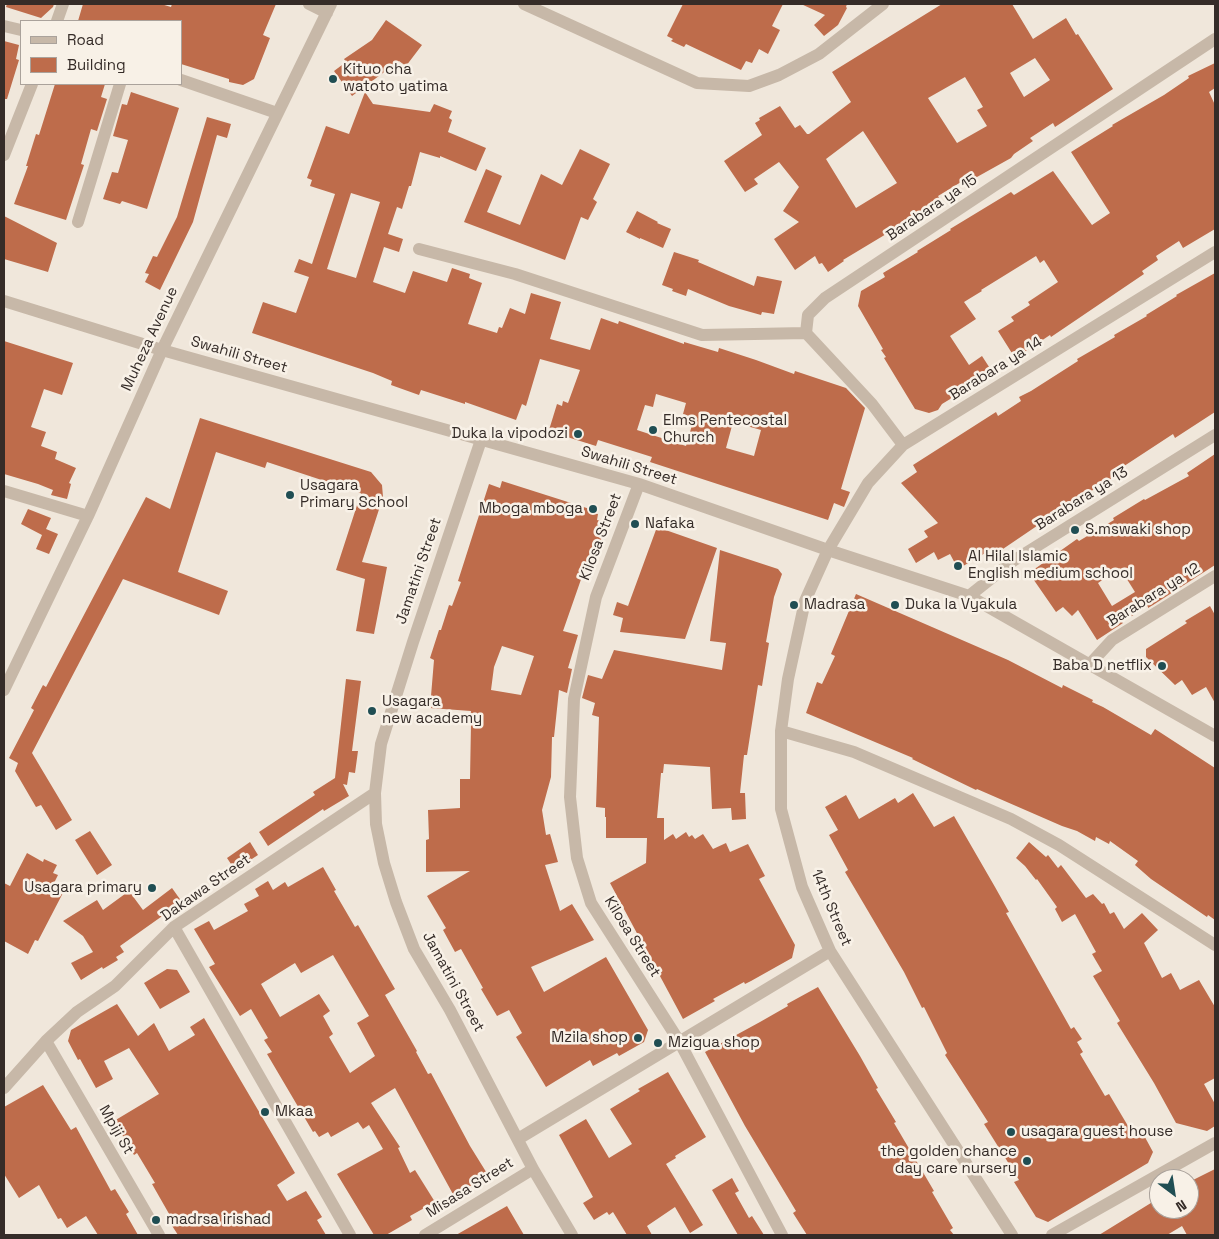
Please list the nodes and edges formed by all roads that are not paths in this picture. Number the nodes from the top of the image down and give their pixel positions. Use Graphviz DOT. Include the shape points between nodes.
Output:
graph roads {
  1 [pos="63,4"];
  2 [pos="309,4"];
  3 [pos="524,4"];
  4 [pos="883,4"];
  5 [pos="329,8"];
  6 [pos="57,20"];
  7 [pos="4,26"];
  8 [pos="20,30"];
  9 [pos="1215,39"];
  10 [pos="182,80"];
  11 [pos="32,85"];
  12 [pos="120,85"];
  13 [pos="277,113"];
  14 [pos="4,155"];
  15 [pos="78,222"];
  16 [pos="419,249"];
  17 [pos="1215,252"];
  18 [pos="4,301"];
  19 [pos="806,333"];
  20 [pos="162,350"];
  21 [pos="1215,435"];
  22 [pos="481,440"];
  23 [pos="903,445"];
  24 [pos="639,484"];
  25 [pos="4,491"];
  26 [pos="88,516"];
  27 [pos="828,550"];
  28 [pos="1215,576"];
  29 [pos="968,596"];
  30 [pos="1090,664"];
  31 [pos="4,690"];
  32 [pos="781,731"];
  33 [pos="1215,736"];
  34 [pos="375,793"];
  35 [pos="174,927"];
  36 [pos="1215,945"];
  37 [pos="830,951"];
  38 [pos="46,1041"];
  39 [pos="679,1041"];
  40 [pos="4,1088"];
  41 [pos="518,1139"];
  42 [pos="1215,1143"];
  43 [pos="533,1168"];
  44 [pos="159,1235"];
  45 [pos="350,1235"];
  46 [pos="425,1235"];
  47 [pos="572,1235"];
  48 [pos="782,1235"];
  49 [pos="1012,1235"];
  50 [pos="1052,1235"];
  1 -- 6 [label="street"];
  2 -- 5 [label="street"];
  3 -- 4 [label="street" via="697,83 749,86 819,54"];
  5 -- 13 [label="street, Muheza Avenue"];
  7 -- 8 [label="street"];
  9 -- 19 [label="street, Barabara ya 15" via="825,298 808,315"];
  10 -- 13 [label="street"];
  11 -- 14 [label="street"];
  12 -- 15 [label="street"];
  13 -- 20 [label="street, Muheza Avenue"];
  16 -- 19 [label="street" via="515,274 702,335"];
  17 -- 23 [label="street, Barabara ya 14"];
  18 -- 20 [label="street, Swahili Street"];
  19 -- 23 [label="street" via="872,404"];
  20 -- 22 [label="street, Swahili Street"];
  20 -- 26 [label="street, Muheza Avenue"];
  21 -- 29 [label="street, Barabara ya 13" via="1013,561"];
  22 -- 24 [label="street, Swahili Street"];
  22 -- 34 [label="street, Jamatini Street" via="380,744"];
  23 -- 27 [label="street, Barabara ya 14" via="868,483"];
  24 -- 27 [label="street, Swahili Street"];
  24 -- 39 [label="street, Kilosa Street" via="596,598 574,699 570,797 577,858 591,903"];
  25 -- 26 [label="street"];
  26 -- 31 [label="street, Muheza Avenue"];
  27 -- 29 [label="street, Swahili Street"];
  27 -- 32 [label="street, 14th Street" via="805,601 788,679"];
  28 -- 30 [label="street, Barabara ya 12" via="1112,640"];
  29 -- 30 [label="street, Swahili Street"];
  30 -- 33 [label="street, Swahili Street"];
  32 -- 36 [label="street" via="854,752 1011,819 1060,845"];
  32 -- 37 [label="street, 14th Street" via="781,809 802,887"];
  34 -- 35 [label="street, Dakawa Street"];
  34 -- 41 [label="street, Jamatini Street" via="376,824 384,863 414,950 450,1010"];
  35 -- 38 [label="street, Dakawa Street" via="115,986 77,1012"];
  35 -- 45 [label="street"];
  37 -- 39 [label="street"];
  37 -- 49 [label="street, 14th Street"];
  38 -- 40 [label="street, Dakawa Street"];
  38 -- 44 [label="street, Mpiji St"];
  39 -- 41 [label="street"];
  39 -- 48 [label="street, Kilosa Street"];
  41 -- 43 [label="street, Jamatini Street"];
  42 -- 50 [label="street"];
  43 -- 46 [label="street, Misasa Street"];
  43 -- 47 [label="street, Jamatini Street"];
}
